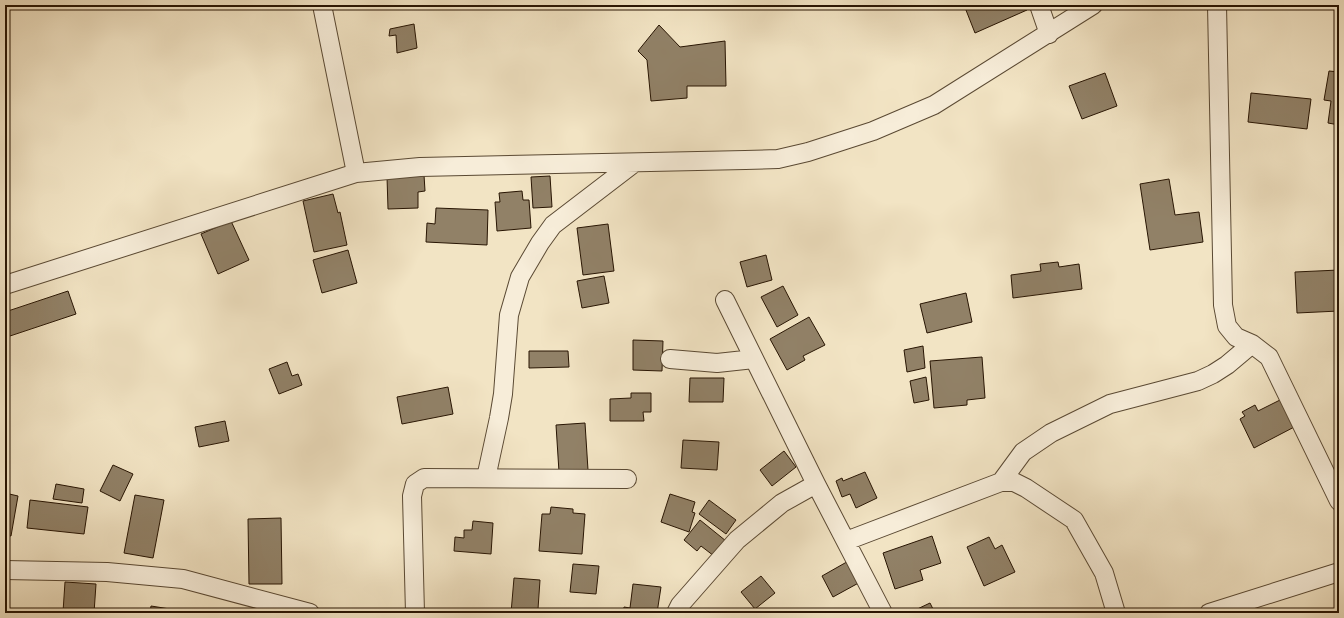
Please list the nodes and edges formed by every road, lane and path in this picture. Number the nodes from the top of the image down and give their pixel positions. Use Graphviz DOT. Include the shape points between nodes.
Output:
graph roads {
  1 [pos="322,5"];
  2 [pos="1039,5"];
  3 [pos="1094,5"];
  4 [pos="1217,5"];
  5 [pos="1049,34"];
  6 [pos="634,163"];
  7 [pos="356,173"];
  8 [pos="5,285"];
  9 [pos="725,300"];
  10 [pos="1252,344"];
  11 [pos="670,359"];
  12 [pos="754,359"];
  13 [pos="486,478"];
  14 [pos="627,479"];
  15 [pos="1001,482"];
  16 [pos="816,484"];
  17 [pos="1339,501"];
  18 [pos="846,540"];
  19 [pos="5,570"];
  20 [pos="1339,572"];
  21 [pos="310,613"];
  22 [pos="415,613"];
  23 [pos="676,613"];
  24 [pos="883,613"];
  25 [pos="1116,613"];
  26 [pos="1209,613"];
  1 -- 7 [label="street"];
  2 -- 5 [label="street"];
  3 -- 5 [label="street"];
  4 -- 10 [label="street" via="1223,305 1227,326 1236,337"];
  5 -- 6 [label="street" via="934,105 873,131 808,152 778,159"];
  6 -- 7 [label="street" via="420,167"];
  6 -- 13 [label="street" via="553,225 520,277 509,315 503,394"];
  7 -- 8 [label="street"];
  9 -- 12 [label="street"];
  10 -- 15 [label="street" via="1227,365 1198,381 1110,404 1051,433 1023,452"];
  10 -- 17 [label="street" via="1269,357"];
  11 -- 12 [label="street" via="717,363"];
  12 -- 16 [label="street"];
  13 -- 14 [label="street"];
  13 -- 22 [label="street" via="424,478 415,484 412,496"];
  15 -- 18 [label="street"];
  15 -- 25 [label="street" via="1014,482 1026,488 1074,520 1104,573"];
  16 -- 18 [label="street"];
  16 -- 23 [label="street" via="782,503 737,540 680,605"];
  18 -- 24 [label="street"];
  19 -- 21 [label="street" via="107,572 183,579"];
  20 -- 26 [label="street"];
}
